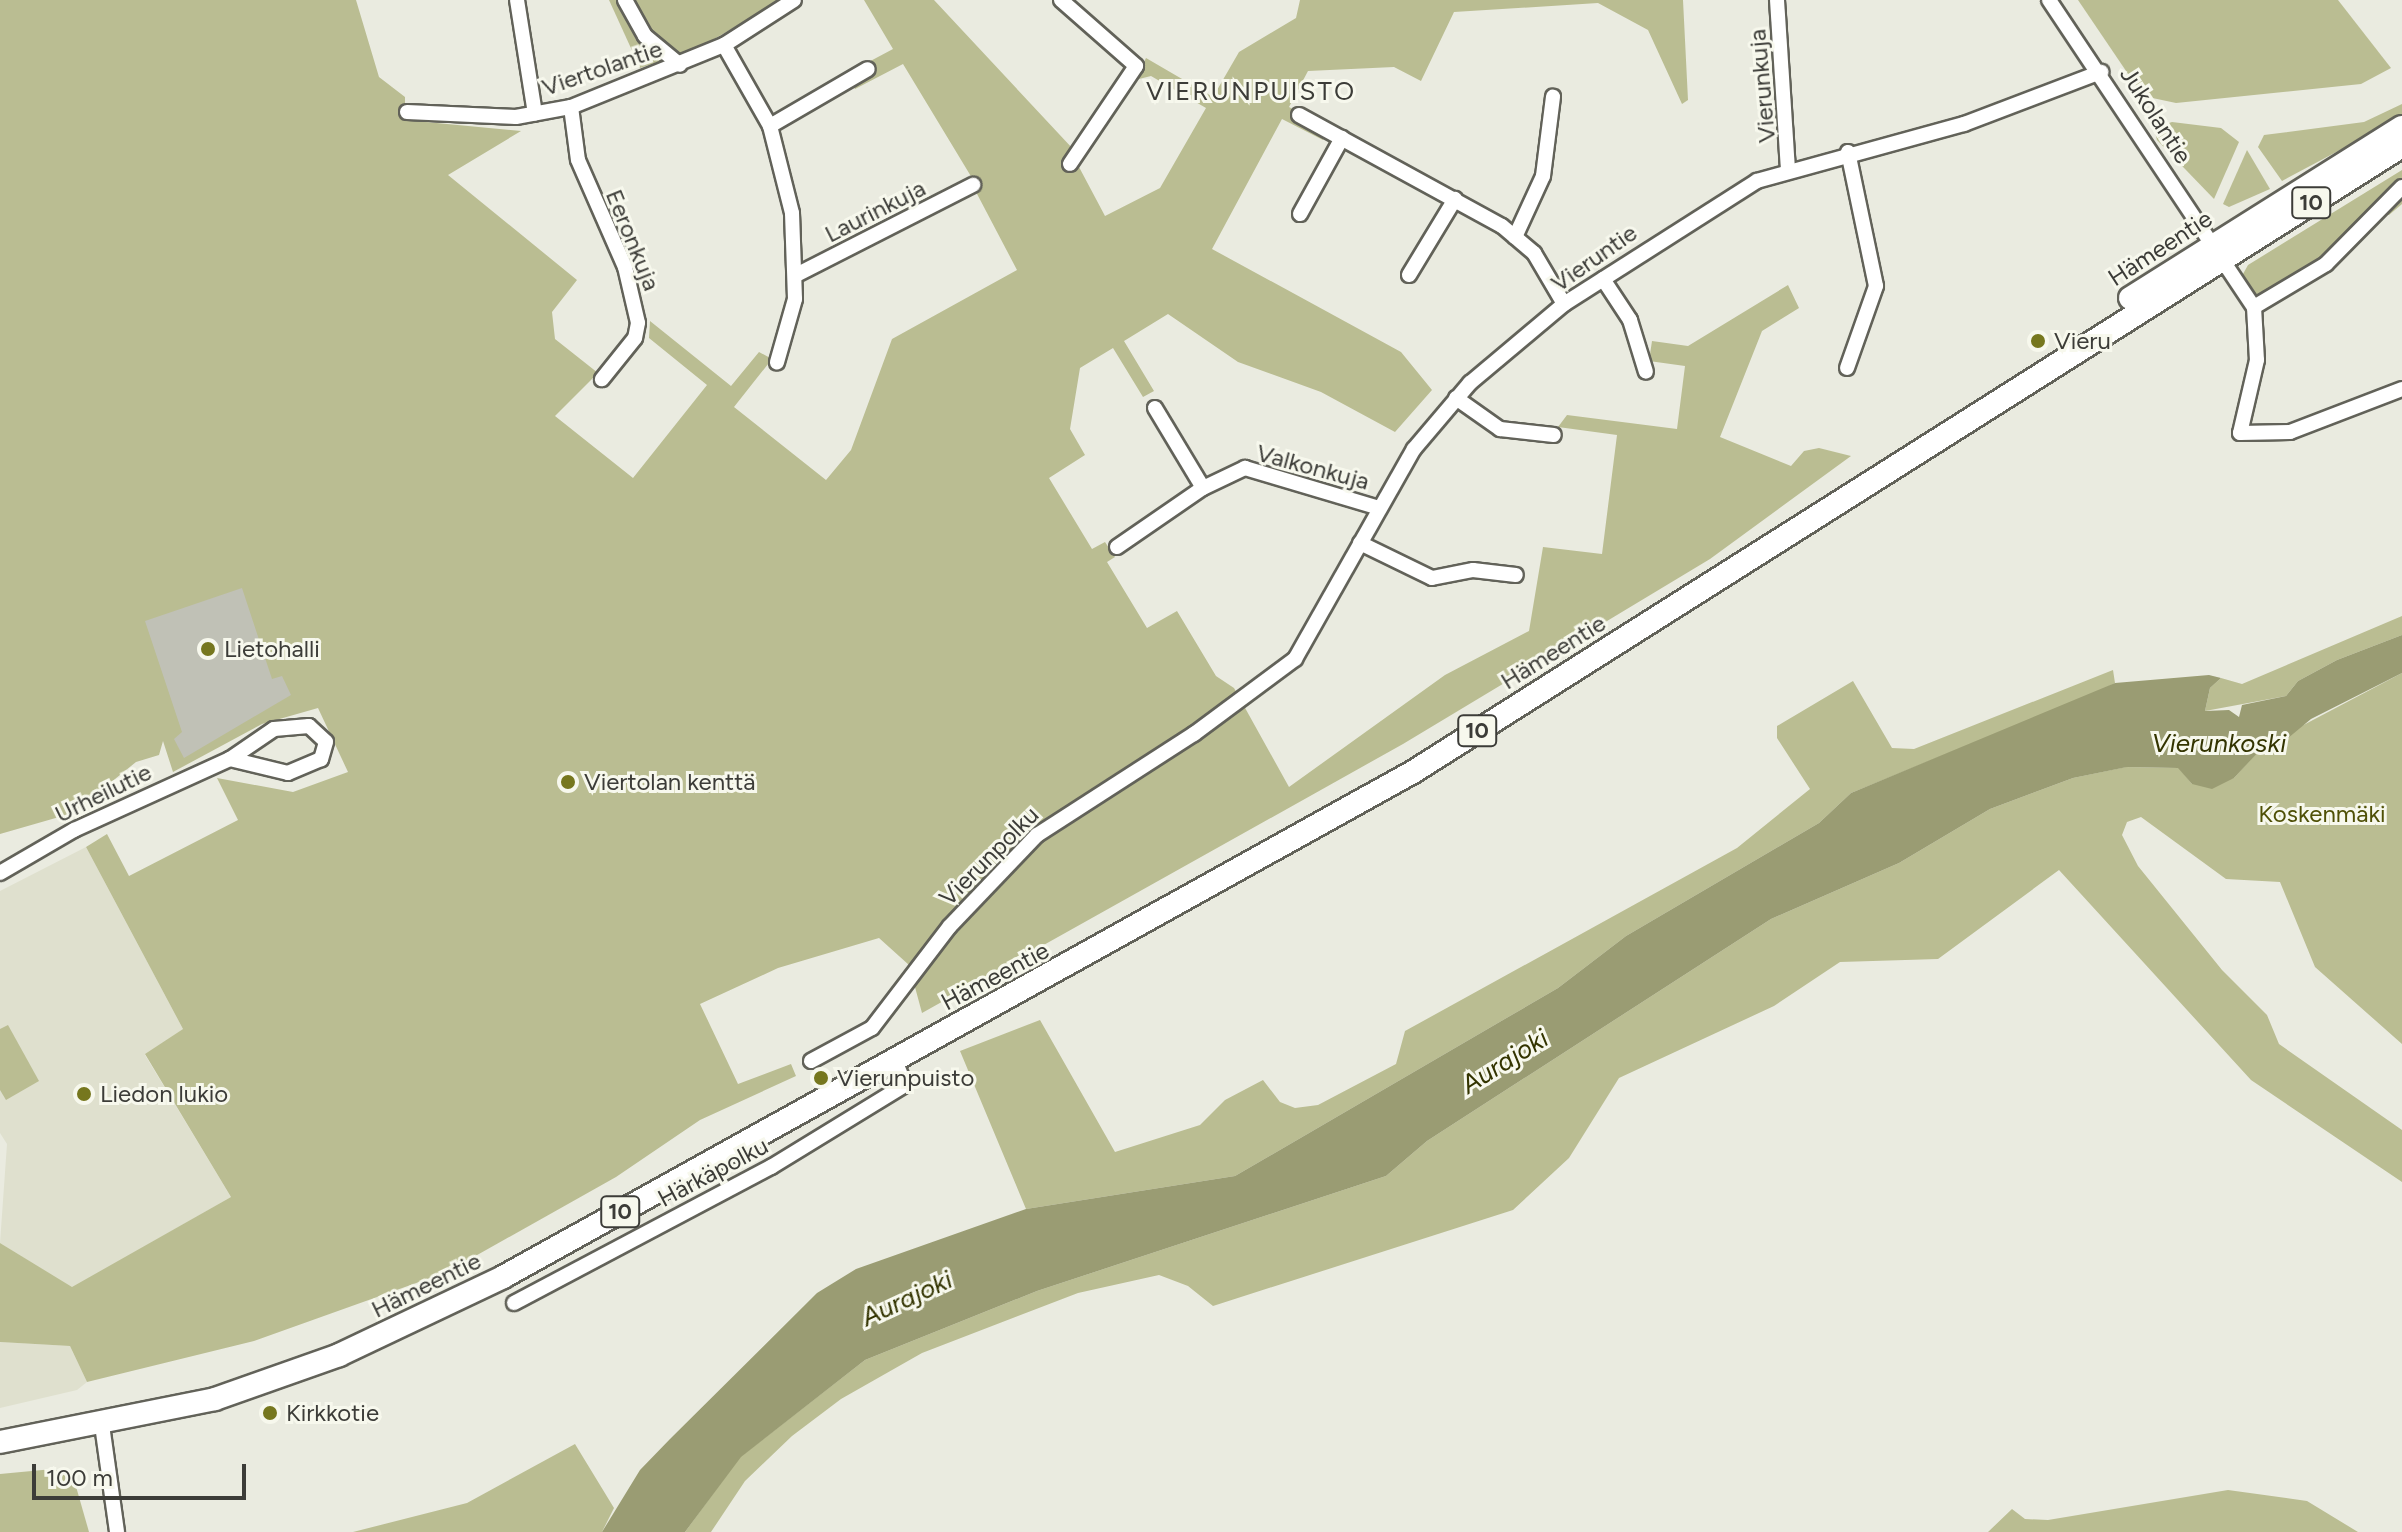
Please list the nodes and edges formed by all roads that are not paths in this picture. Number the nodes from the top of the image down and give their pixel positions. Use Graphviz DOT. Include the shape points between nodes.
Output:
graph roads {
  1 [pos="517,0"];
  2 [pos="625,0"];
  3 [pos="794,0"];
  4 [pos="1061,0"];
  5 [pos="1777,0"];
  6 [pos="2049,0"];
  7 [pos="724,45"];
  8 [pos="680,65"];
  9 [pos="868,69"];
  10 [pos="2101,72"];
  11 [pos="1553,97"];
  12 [pos="571,107"];
  13 [pos="407,112"];
  14 [pos="535,114"];
  15 [pos="1299,115"];
  16 [pos="770,126"];
  17 [pos="2402,127"];
  18 [pos="1342,138"];
  19 [pos="2402,146"];
  20 [pos="1848,152"];
  21 [pos="1070,164"];
  22 [pos="1788,169"];
  23 [pos="973,185"];
  24 [pos="2402,187"];
  25 [pos="1455,199"];
  26 [pos="1300,214"];
  27 [pos="1515,237"];
  28 [pos="2216,252"];
  29 [pos="796,275"];
  30 [pos="1409,275"];
  31 [pos="1603,279"];
  32 [pos="1564,304"];
  33 [pos="2254,307"];
  34 [pos="777,362"];
  35 [pos="1847,368"];
  36 [pos="1646,372"];
  37 [pos="602,379"];
  38 [pos="2402,389"];
  39 [pos="1456,398"];
  40 [pos="1155,408"];
  41 [pos="1554,435"];
  42 [pos="1203,488"];
  43 [pos="1376,507"];
  44 [pos="1360,543"];
  45 [pos="1117,547"];
  46 [pos="1516,575"];
  47 [pos="1264,680"];
  48 [pos="230,759"];
  49 [pos="0,873"];
  50 [pos="895,1060"];
  51 [pos="811,1061"];
  52 [pos="514,1303"];
  53 [pos="102,1425"];
  54 [pos="0,1442"];
  55 [pos="117,1532"];
  1 -- 14 [label="street"];
  2 -- 8 [label="street" via="645,36"];
  3 -- 7 [label="street, Viertolantie"];
  4 -- 21 [label="street" via="1136,66"];
  5 -- 22 [label="street, Vierunkuja"];
  6 -- 10 [label="street, Jukolantie"];
  7 -- 8 [label="street, Viertolantie"];
  7 -- 16 [label="street"];
  8 -- 12 [label="street, Viertolantie"];
  9 -- 16 [label="street"];
  10 -- 20 [label="street, Vieruntie" via="1964,124"];
  10 -- 28 [label="street, Jukolantie"];
  11 -- 27 [label="street" via="1543,176"];
  12 -- 14 [label="street, Viertolantie"];
  12 -- 37 [label="street, Eeronkuja" via="578,160 625,267 638,323 635,338"];
  13 -- 14 [label="street, Viertolantie" via="482,118"];
  15 -- 18 [label="street"];
  16 -- 29 [label="street" via="792,213"];
  17 -- 28 [label="highway, Hämeentie / 10"];
  18 -- 25 [label="street"];
  18 -- 26 [label="street"];
  19 -- 28 [label="highway, Hämeentie / 10"];
  20 -- 22 [label="street, Vieruntie"];
  20 -- 35 [label="street" via="1876,286"];
  22 -- 31 [label="street, Vieruntie" via="1741,189"];
  23 -- 29 [label="street, Laurinkuja"];
  24 -- 33 [label="street" via="2326,264"];
  25 -- 27 [label="street"];
  25 -- 30 [label="street"];
  27 -- 32 [label="street" via="1534,253"];
  28 -- 33 [label="street, Jukolantie"];
  28 -- 50 [label="highway, Hämeentie / 10" via="1413,772"];
  29 -- 34 [label="street" via="792,324"];
  31 -- 32 [label="street, Vieruntie"];
  31 -- 36 [label="street" via="1630,320"];
  32 -- 39 [label="street, Vieruntie"];
  33 -- 38 [label="street" via="2257,360 2240,433 2290,432"];
  39 -- 41 [label="street" via="1500,429"];
  39 -- 43 [label="street, Vieruntie"];
  40 -- 42 [label="street"];
  42 -- 43 [label="street, Valkonkuja" via="1245,468"];
  42 -- 45 [label="street, Valkonkuja"];
  43 -- 44 [label="street, Vieruntie"];
  44 -- 46 [label="street" via="1432,578 1473,570"];
  44 -- 47 [label="street, Vieruntie" via="1295,659"];
  47 -- 51 [label="street, Vierunpolku" via="1194,734 1037,835 950,926 872,1028"];
  48 -- 48 [label="street, Urheilutie" via="288,773 321,759 326,742 309,726 288,724"];
  48 -- 49 [label="street, Urheilutie" via="74,830"];
  50 -- 52 [label="street, Härkäpolku" via="905,1085 771,1167"];
  50 -- 53 [label="highway, Hämeentie / 10" via="398,1328 215,1399"];
  53 -- 54 [label="highway, Hämeentie / 10"];
  53 -- 55 [label="street"];
}
